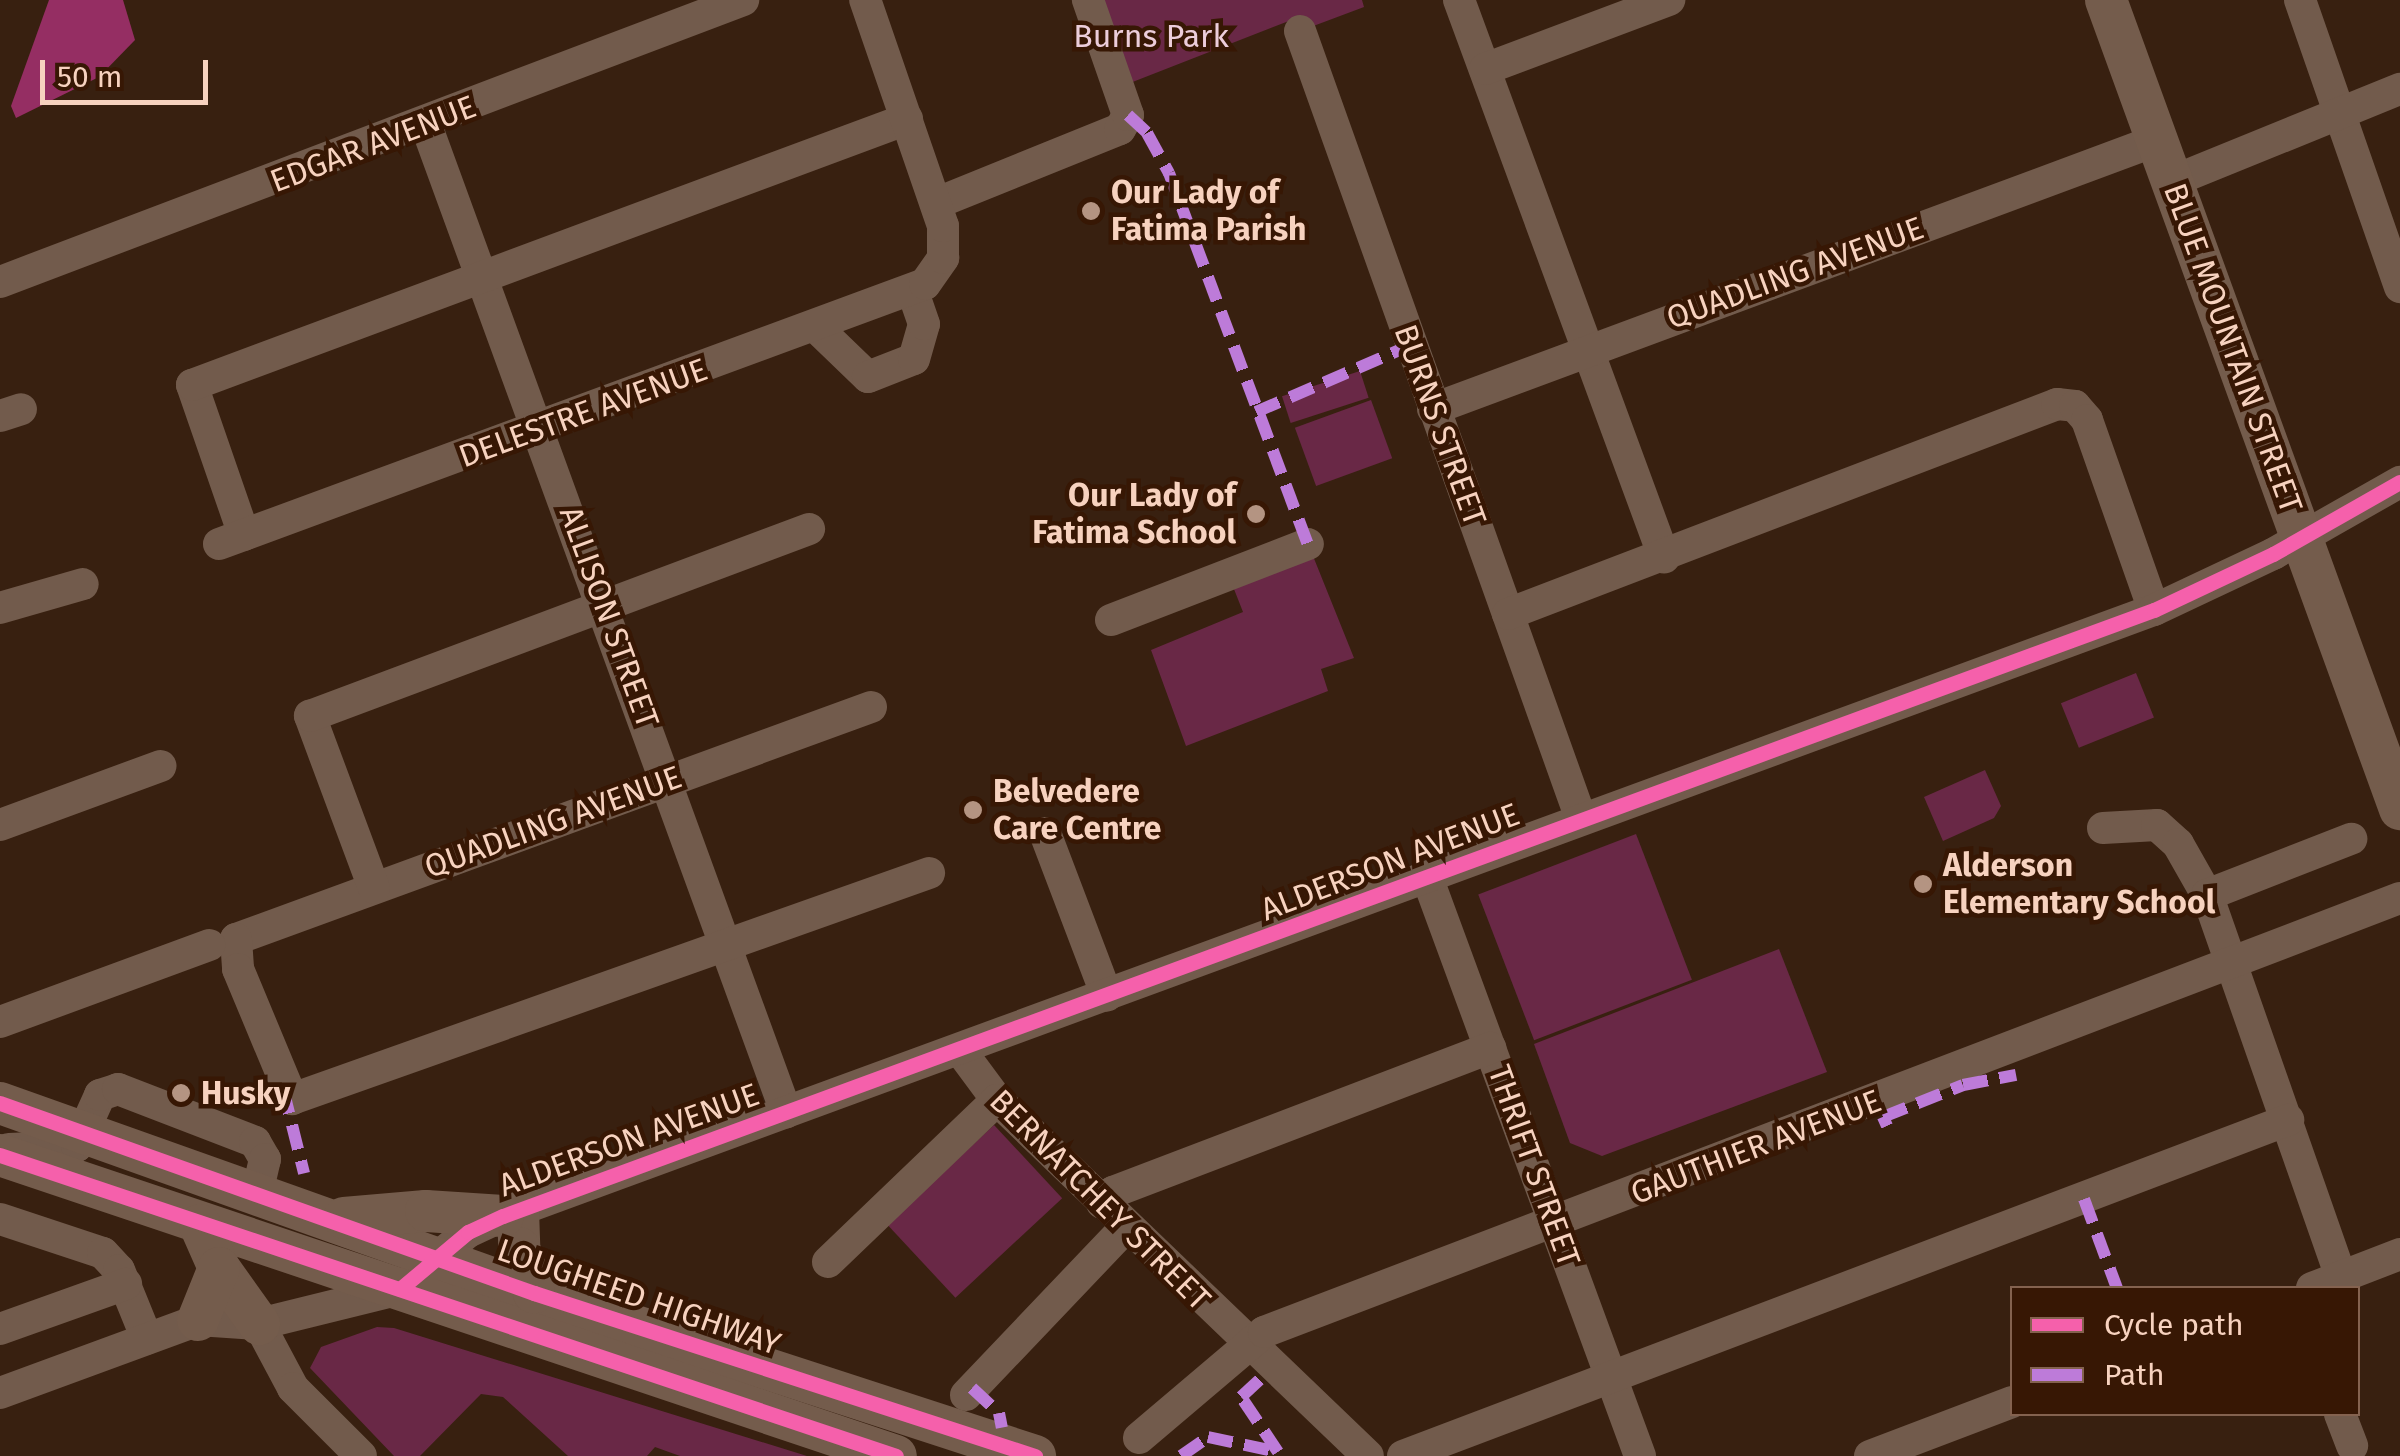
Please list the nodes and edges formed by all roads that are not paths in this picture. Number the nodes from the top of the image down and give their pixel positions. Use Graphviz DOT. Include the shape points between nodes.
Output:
graph roads {
  1 [pos="743,0"];
  2 [pos="865,0"];
  3 [pos="1088,0"];
  4 [pos="1459,0"];
  5 [pos="1669,0"];
  6 [pos="2106,0"];
  7 [pos="2300,0"];
  8 [pos="1300,31"];
  9 [pos="1486,70"];
  10 [pos="2400,90"];
  11 [pos="2336,114"];
  12 [pos="908,119"];
  13 [pos="426,125"];
  14 [pos="2158,140"];
  15 [pos="2173,181"];
  16 [pos="937,202"];
  17 [pos="485,279"];
  18 [pos="0,282"];
  19 [pos="2400,288"];
  20 [pos="912,290"];
  21 [pos="816,327"];
  22 [pos="1588,350"];
  23 [pos="1433,409"];
  24 [pos="541,429"];
  25 [pos="2400,482"];
  26 [pos="809,529"];
  27 [pos="2302,537"];
  28 [pos="1308,544"];
  29 [pos="1664,557"];
  30 [pos="83,584"];
  31 [pos="606,606"];
  32 [pos="0,608"];
  33 [pos="2154,610"];
  34 [pos="1508,614"];
  35 [pos="1111,620"];
  36 [pos="871,707"];
  37 [pos="160,766"];
  38 [pos="666,779"];
  39 [pos="2400,809"];
  40 [pos="1581,819"];
  41 [pos="0,825"];
  42 [pos="2104,828"];
  43 [pos="1046,833"];
  44 [pos="2351,839"];
  45 [pos="929,873"];
  46 [pos="1426,877"];
  47 [pos="374,888"];
  48 [pos="2208,895"];
  49 [pos="2400,898"];
  50 [pos="222,942"];
  51 [pos="725,946"];
  52 [pos="2230,967"];
  53 [pos="1106,996"];
  54 [pos="0,1022"];
  55 [pos="1490,1048"];
  56 [pos="960,1050"];
  57 [pos="3,1097"];
  58 [pos="998,1100"];
  59 [pos="786,1112"];
  60 [pos="2288,1120"];
  61 [pos="82,1135"];
  62 [pos="0,1152"];
  63 [pos="1102,1203"];
  64 [pos="511,1213"];
  65 [pos="0,1219"];
  66 [pos="322,1220"];
  67 [pos="1554,1224"];
  68 [pos="200,1225"];
  69 [pos="1126,1227"];
  70 [pos="2400,1254"];
  71 [pos="437,1258"];
  72 [pos="828,1262"];
  73 [pos="220,1268"];
  74 [pos="2326,1283"];
  75 [pos="126,1284"];
  76 [pos="400,1289"];
  77 [pos="534,1293"];
  78 [pos="198,1320"];
  79 [pos="260,1324"];
  80 [pos="0,1329"];
  81 [pos="147,1340"];
  82 [pos="1247,1346"];
  83 [pos="1612,1380"];
  84 [pos="0,1394"];
  85 [pos="966,1395"];
  86 [pos="2010,1403"];
  87 [pos="2341,1416"];
  88 [pos="1139,1438"];
  89 [pos="2352,1446"];
  90 [pos="361,1456"];
  91 [pos="896,1456"];
  92 [pos="1036,1456"];
  93 [pos="1368,1456"];
  94 [pos="1403,1456"];
  95 [pos="1640,1456"];
  96 [pos="1870,1456"];
  1 -- 13 [label="street, EDGAR AVENUE"];
  2 -- 12 [label="street"];
  3 -- 16 [label="street" via="1128,116 1110,136"];
  4 -- 9 [label="street"];
  5 -- 9 [label="street"];
  6 -- 14 [label="main road, BLUE MOUNTAIN STREET"];
  7 -- 11 [label="street"];
  8 -- 23 [label="street, BURNS STREET"];
  9 -- 22 [label="street"];
  10 -- 11 [label="street"];
  11 -- 15 [label="street"];
  11 -- 19 [label="street"];
  12 -- 16 [label="street"];
  12 -- 17 [label="street"];
  13 -- 17 [label="street, ALLISON STREET"];
  13 -- 18 [label="street, EDGAR AVENUE"];
  14 -- 15 [label="main road, BLUE MOUNTAIN STREET"];
  14 -- 22 [label="street, QUADLING AVENUE"];
  15 -- 27 [label="main road, BLUE MOUNTAIN STREET"];
  16 -- 20 [label="street, DELESTRE AVENUE" via="944,243 940,269"];
  17 -- 24 [label="street, ALLISON STREET"];
  17 -- 24 [label="street, DELESTRE AVENUE" via="192,386 232,539"];
  20 -- 21 [label="street, DELESTRE AVENUE"];
  20 -- 21 [label="street" via="924,324 914,359 868,376"];
  21 -- 24 [label="street, DELESTRE AVENUE"];
  22 -- 23 [label="street, QUADLING AVENUE"];
  22 -- 29 [label="street"];
  23 -- 34 [label="street, BURNS STREET"];
  24 -- 31 [label="street, ALLISON STREET"];
  25 -- 27 [label="street, ALDERSON AVENUE"];
  26 -- 31 [label="street"];
  27 -- 33 [label="street, ALDERSON AVENUE"];
  27 -- 39 [label="main road, BLUE MOUNTAIN STREET"];
  28 -- 35 [label="street"];
  29 -- 33 [label="street" via="2058,404 2076,406 2087,420"];
  29 -- 34 [label="street"];
  30 -- 32 [label="street"];
  31 -- 38 [label="street, ALLISON STREET"];
  31 -- 47 [label="street" via="310,716"];
  33 -- 40 [label="street, ALDERSON AVENUE"];
  34 -- 40 [label="street, BURNS STREET"];
  36 -- 38 [label="street, QUADLING AVENUE"];
  37 -- 41 [label="street"];
  38 -- 47 [label="street, QUADLING AVENUE"];
  38 -- 51 [label="street, ALLISON STREET"];
  40 -- 46 [label="street, ALDERSON AVENUE"];
  42 -- 48 [label="street" via="2157,826 2178,844"];
  43 -- 53 [label="street"];
  44 -- 48 [label="street"];
  45 -- 51 [label="street"];
  46 -- 53 [label="street, ALDERSON AVENUE"];
  46 -- 55 [label="street, THRIFT STREET"];
  47 -- 50 [label="street, QUADLING AVENUE"];
  48 -- 52 [label="street"];
  49 -- 52 [label="street, GAUTHIER AVENUE"];
  50 -- 51 [label="street" via="292,1099"];
  50 -- 54 [label="street"];
  51 -- 59 [label="street, ALLISON STREET"];
  52 -- 60 [label="street"];
  52 -- 67 [label="street, GAUTHIER AVENUE"];
  53 -- 56 [label="street, ALDERSON AVENUE"];
  55 -- 63 [label="street" via="1113,1192"];
  55 -- 67 [label="street, THRIFT STREET"];
  56 -- 58 [label="street, BERNATCHEY STREET"];
  56 -- 59 [label="street, ALDERSON AVENUE"];
  57 -- 61 [label="main road, LOUGHEED HIGHWAY"];
  58 -- 63 [label="street, BERNATCHEY STREET"];
  58 -- 72 [label="street"];
  59 -- 64 [label="street, ALDERSON AVENUE"];
  60 -- 74 [label="street"];
  60 -- 83 [label="street"];
  61 -- 62 [label="street" via="66,1150"];
  61 -- 66 [label="main road, LOUGHEED HIGHWAY"];
  62 -- 68 [label="main road, LOUGHEED HIGHWAY"];
  63 -- 69 [label="street, BERNATCHEY STREET"];
  64 -- 66 [label="main road"];
  64 -- 71 [label="street, ALDERSON AVENUE" via="468,1232"];
  64 -- 77 [label="main road"];
  65 -- 75 [label="street" via="103,1253"];
  66 -- 71 [label="main road, LOUGHEED HIGHWAY"];
  67 -- 82 [label="street, GAUTHIER AVENUE" via="1264,1332"];
  67 -- 83 [label="street, THRIFT STREET"];
  68 -- 73 [label="main road"];
  68 -- 76 [label="main road, LOUGHEED HIGHWAY"];
  69 -- 82 [label="street, BERNATCHEY STREET"];
  69 -- 85 [label="street"];
  70 -- 74 [label="street"];
  71 -- 76 [label="street, ALDERSON AVENUE"];
  71 -- 77 [label="main road, LOUGHEED HIGHWAY"];
  73 -- 78 [label="main road"];
  73 -- 79 [label="main road"];
  75 -- 80 [label="street"];
  75 -- 81 [label="street"];
  76 -- 79 [label="street, ALDERSON AVENUE"];
  76 -- 91 [label="main road, LOUGHEED HIGHWAY"];
  77 -- 92 [label="main road, LOUGHEED HIGHWAY"];
  78 -- 79 [label="street, ALDERSON AVENUE"];
  78 -- 81 [label="street, ALDERSON AVENUE"];
  79 -- 90 [label="street" via="306,1404"];
  81 -- 84 [label="street, ALDERSON AVENUE"];
  82 -- 88 [label="street, GAUTHIER AVENUE"];
  82 -- 93 [label="street, BERNATCHEY STREET"];
  83 -- 94 [label="street"];
  83 -- 95 [label="street, THRIFT STREET"];
  86 -- 96 [label="street"];
  87 -- 89 [label="street"];
}
